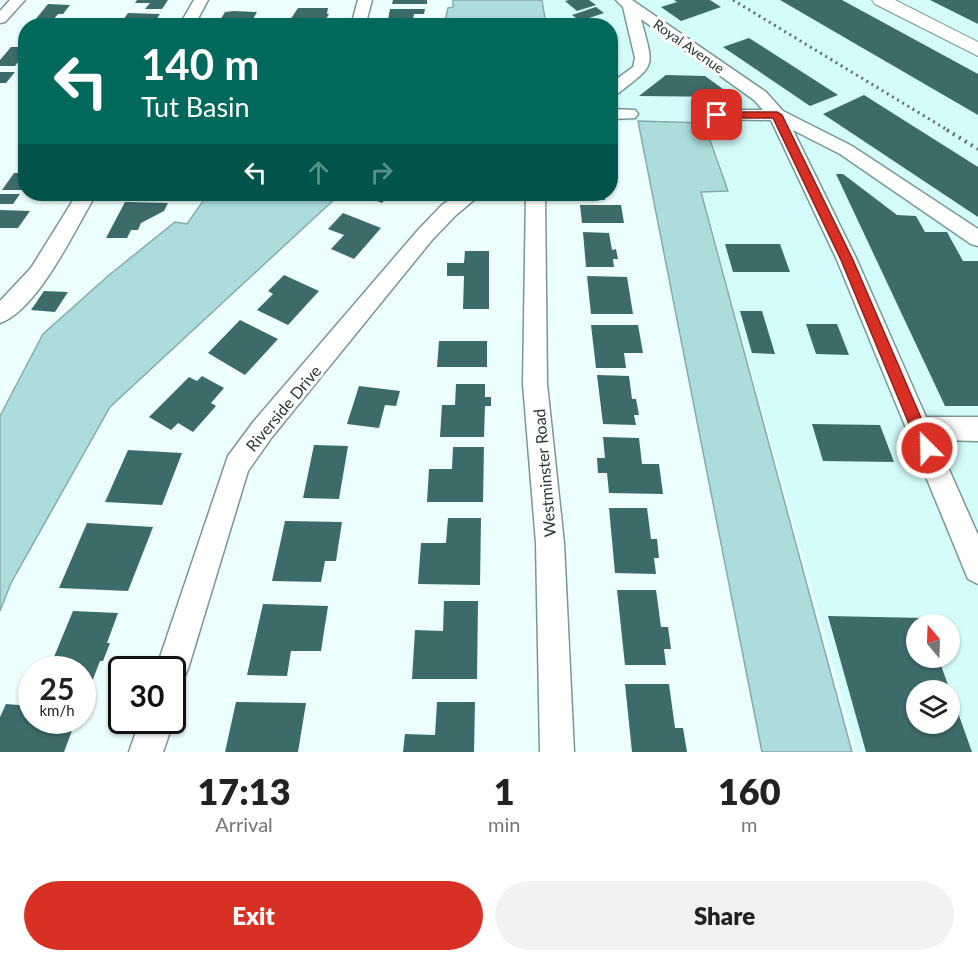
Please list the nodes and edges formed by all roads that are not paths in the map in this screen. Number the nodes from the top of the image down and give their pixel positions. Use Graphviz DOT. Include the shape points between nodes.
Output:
graph roads {
  1 [pos="201,0"];
  2 [pos="365,0"];
  3 [pos="881,0"];
  4 [pos="626,2"];
  5 [pos="10,3"];
  6 [pos="191,18"];
  7 [pos="360,18"];
  8 [pos="0,19"];
  9 [pos="978,50"];
  10 [pos="618,86"];
  11 [pos="618,114"];
  12 [pos="628,114"];
  13 [pos="717,115"];
  14 [pos="777,115"];
  15 [pos="82,201"];
  16 [pos="462,201"];
  17 [pos="535,201"];
  18 [pos="978,239"];
  19 [pos="0,314"];
  20 [pos="918,428"];
  21 [pos="978,429"];
  22 [pos="978,569"];
  23 [pos="176,656"];
  24 [pos="153,734"];
  25 [pos="147,752"];
  26 [pos="557,752"];
  1 -- 6 [label="street"];
  2 -- 7 [label="street"];
  3 -- 9 [label="main road"];
  4 -- 10 [label="street" via="643,58 640,69"];
  4 -- 14 [label="street, Royal Avenue" via="760,96"];
  5 -- 8 [label="street"];
  11 -- 12 [label="street"];
  13 -- 14 [label="street"];
  14 -- 18 [label="street, Royal Avenue" via="846,150"];
  14 -- 20 [label="street" via="847,260"];
  15 -- 19 [label="street" via="34,280"];
  16 -- 23 [label="street, Riverside Drive" via="424,235 237,465"];
  17 -- 26 [label="street, Westminster Road" via="536,384 550,543"];
  20 -- 21 [label="street"];
  20 -- 22 [label="street"];
  24 -- 25 [label="street"];
}
